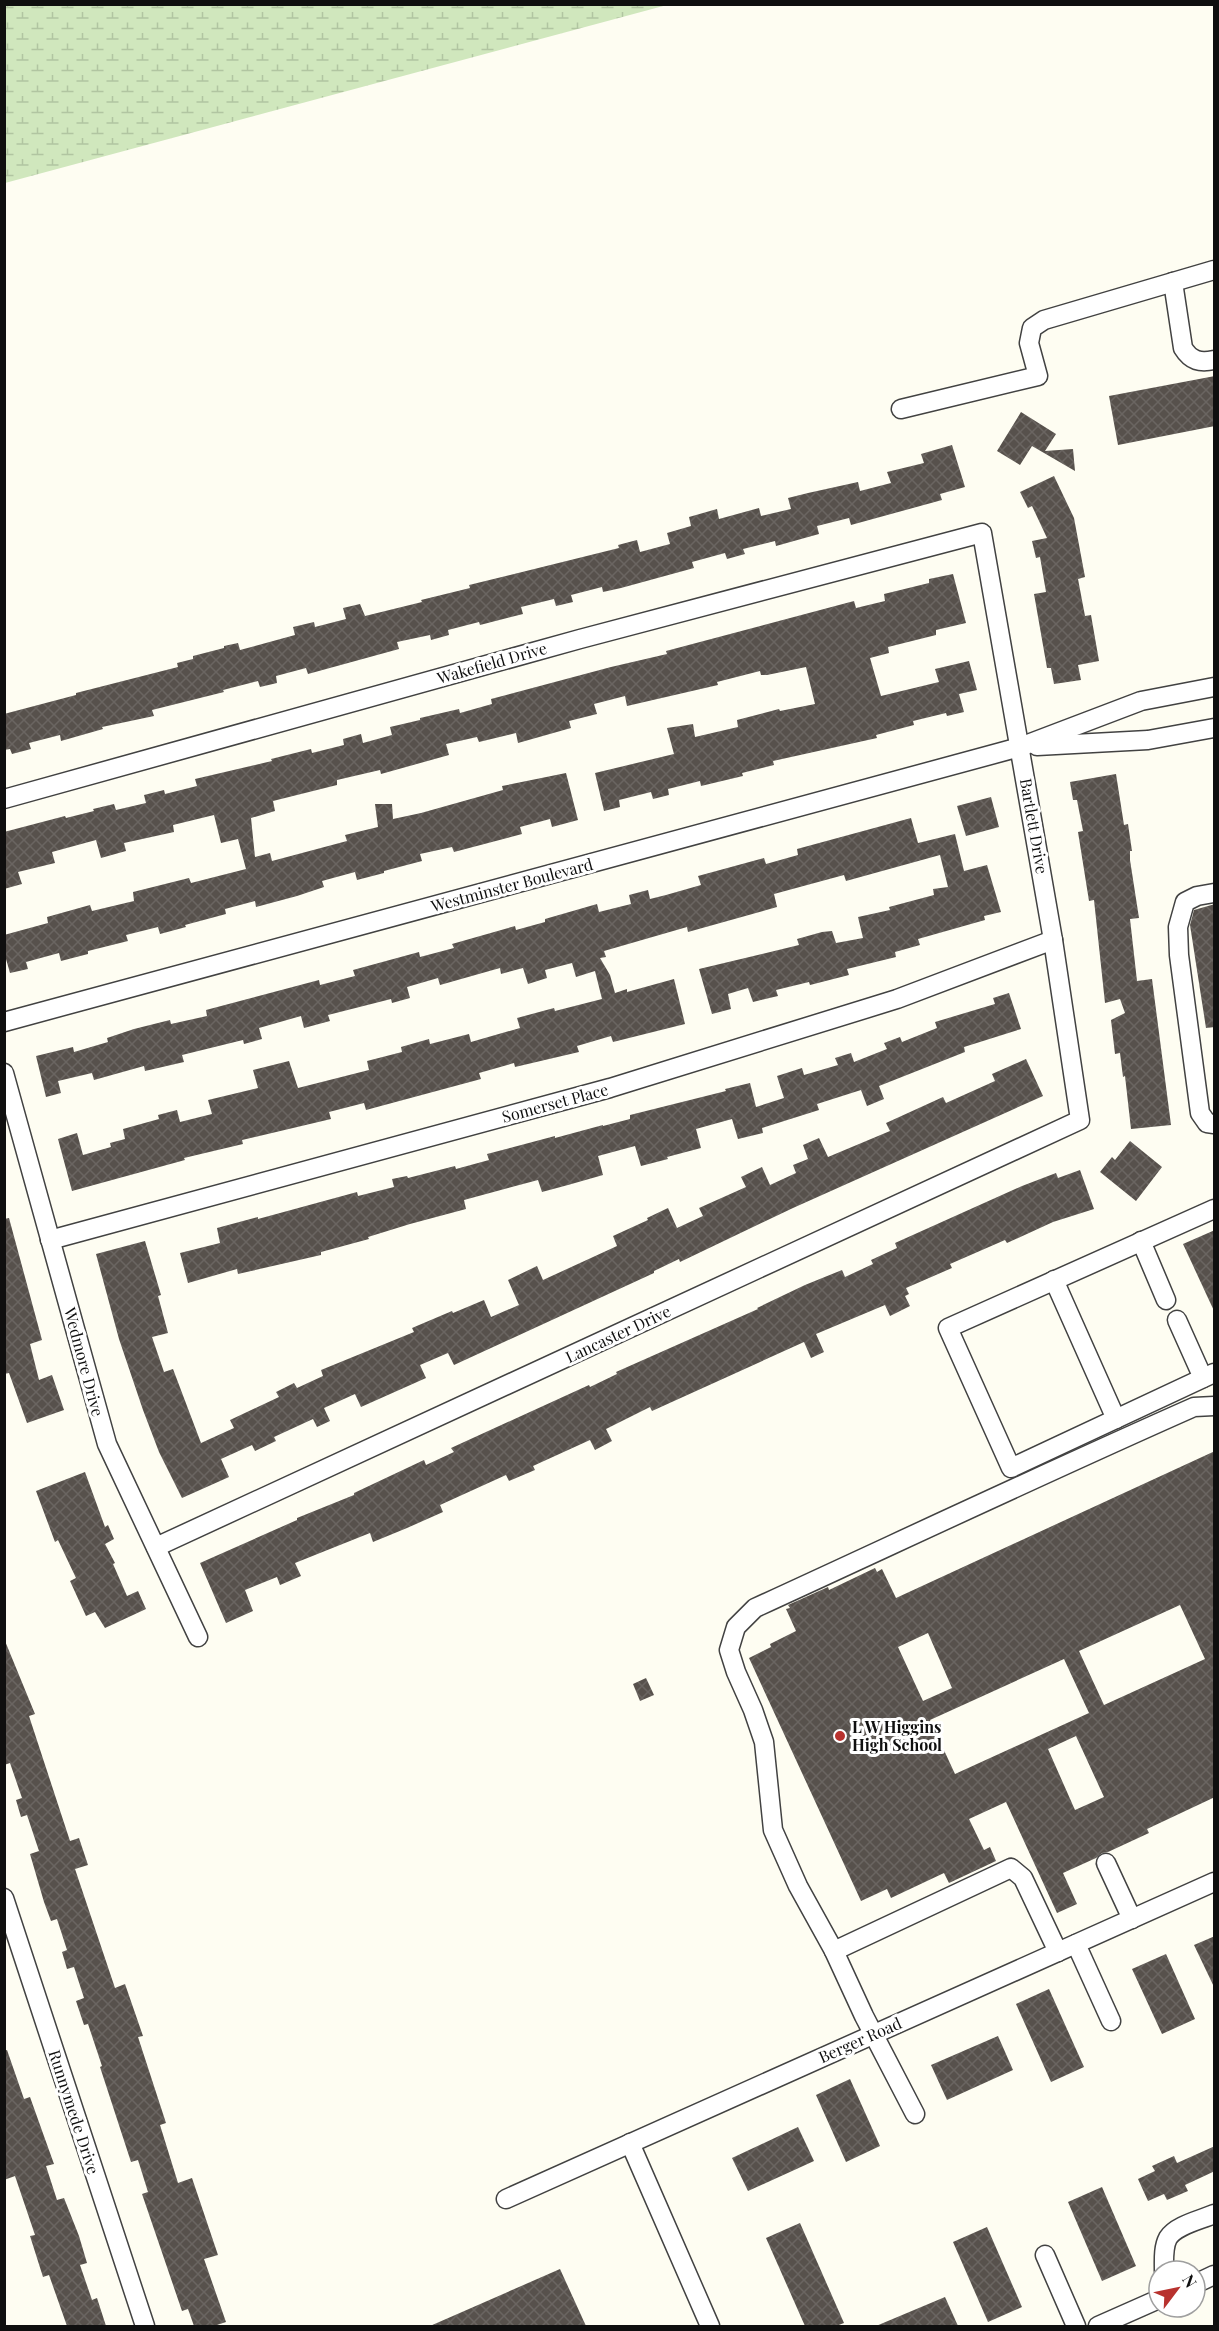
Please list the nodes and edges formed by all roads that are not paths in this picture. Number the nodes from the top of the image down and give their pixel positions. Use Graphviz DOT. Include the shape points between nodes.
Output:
graph roads {
  1 [pos="1215,270"];
  2 [pos="1173,282"];
  3 [pos="1215,360"];
  4 [pos="901,409"];
  5 [pos="982,533"];
  6 [pos="1215,687"];
  7 [pos="1215,728"];
  8 [pos="1020,747"];
  9 [pos="4,799"];
  10 [pos="1215,893"];
  11 [pos="1053,940"];
  12 [pos="4,1022"];
  13 [pos="4,1073"];
  14 [pos="1080,1120"];
  15 [pos="1215,1125"];
  16 [pos="1215,1209"];
  17 [pos="50,1239"];
  18 [pos="1141,1241"];
  19 [pos="1054,1280"];
  20 [pos="1166,1300"];
  21 [pos="1177,1320"];
  22 [pos="1209,1376"];
  23 [pos="1215,1406"];
  24 [pos="1116,1419"];
  25 [pos="156,1547"];
  26 [pos="198,1637"];
  27 [pos="1106,1863"];
  28 [pos="1215,1882"];
  29 [pos="4,1898"];
  30 [pos="1132,1919"];
  31 [pos="1076,1944"];
  32 [pos="834,1951"];
  33 [pos="1058,1952"];
  34 [pos="1111,2021"];
  35 [pos="875,2034"];
  36 [pos="915,2114"];
  37 [pos="630,2143"];
  38 [pos="506,2199"];
  39 [pos="1215,2214"];
  40 [pos="1045,2255"];
  41 [pos="1165,2259"];
  42 [pos="1147,2304"];
  43 [pos="145,2326"];
  44 [pos="710,2326"];
  45 [pos="1076,2326"];
  46 [pos="1098,2326"];
  1 -- 2 [label="street"];
  2 -- 3 [label="street" via="1183,348 1187,355 1201,362"];
  2 -- 4 [label="street" via="1044,320 1032,328 1029,343 1038,376"];
  5 -- 8 [label="street, Bartlett Drive"];
  5 -- 9 [label="street, Wakefield Drive" via="580,639"];
  6 -- 8 [label="street, Westminster Boulevard" via="1141,701"];
  7 -- 8 [label="street, Westminster Boulevard" via="1148,741"];
  8 -- 11 [label="street, Bartlett Drive"];
  8 -- 12 [label="street, Westminster Boulevard"];
  10 -- 15 [label="street" via="1185,902 1178,927 1200,1113 1207,1123"];
  11 -- 14 [label="street, Bartlett Drive"];
  11 -- 17 [label="street, Somerset Place" via="897,999 610,1088"];
  13 -- 17 [label="street, Wedmore Drive"];
  14 -- 25 [label="street, Lancaster Drive"];
  16 -- 18 [label="street"];
  17 -- 25 [label="street, Wedmore Drive" via="107,1444"];
  18 -- 19 [label="street"];
  18 -- 20 [label="street"];
  19 -- 24 [label="street"];
  19 -- 24 [label="street" via="948,1328 1011,1468"];
  21 -- 22 [label="street"];
  22 -- 24 [label="street"];
  23 -- 32 [label="street" via="1194,1407 1046,1473 755,1608 736,1627 729,1650 764,1742 773,1830"];
  25 -- 26 [label="street, Wedmore Drive"];
  27 -- 30 [label="street"];
  28 -- 30 [label="street, Berger Road"];
  29 -- 43 [label="street, Runnymede Drive"];
  30 -- 31 [label="street, Berger Road"];
  31 -- 33 [label="street, Berger Road"];
  31 -- 34 [label="street"];
  32 -- 33 [label="street" via="1011,1868 1023,1878"];
  32 -- 35 [label="street"];
  33 -- 35 [label="street, Berger Road"];
  35 -- 36 [label="street"];
  35 -- 37 [label="street, Berger Road"];
  37 -- 38 [label="street, Berger Road"];
  37 -- 44 [label="street"];
  39 -- 41 [label="street" via="1176,2230 1168,2238"];
  40 -- 45 [label="street"];
  42 -- 46 [label="street"];
}
